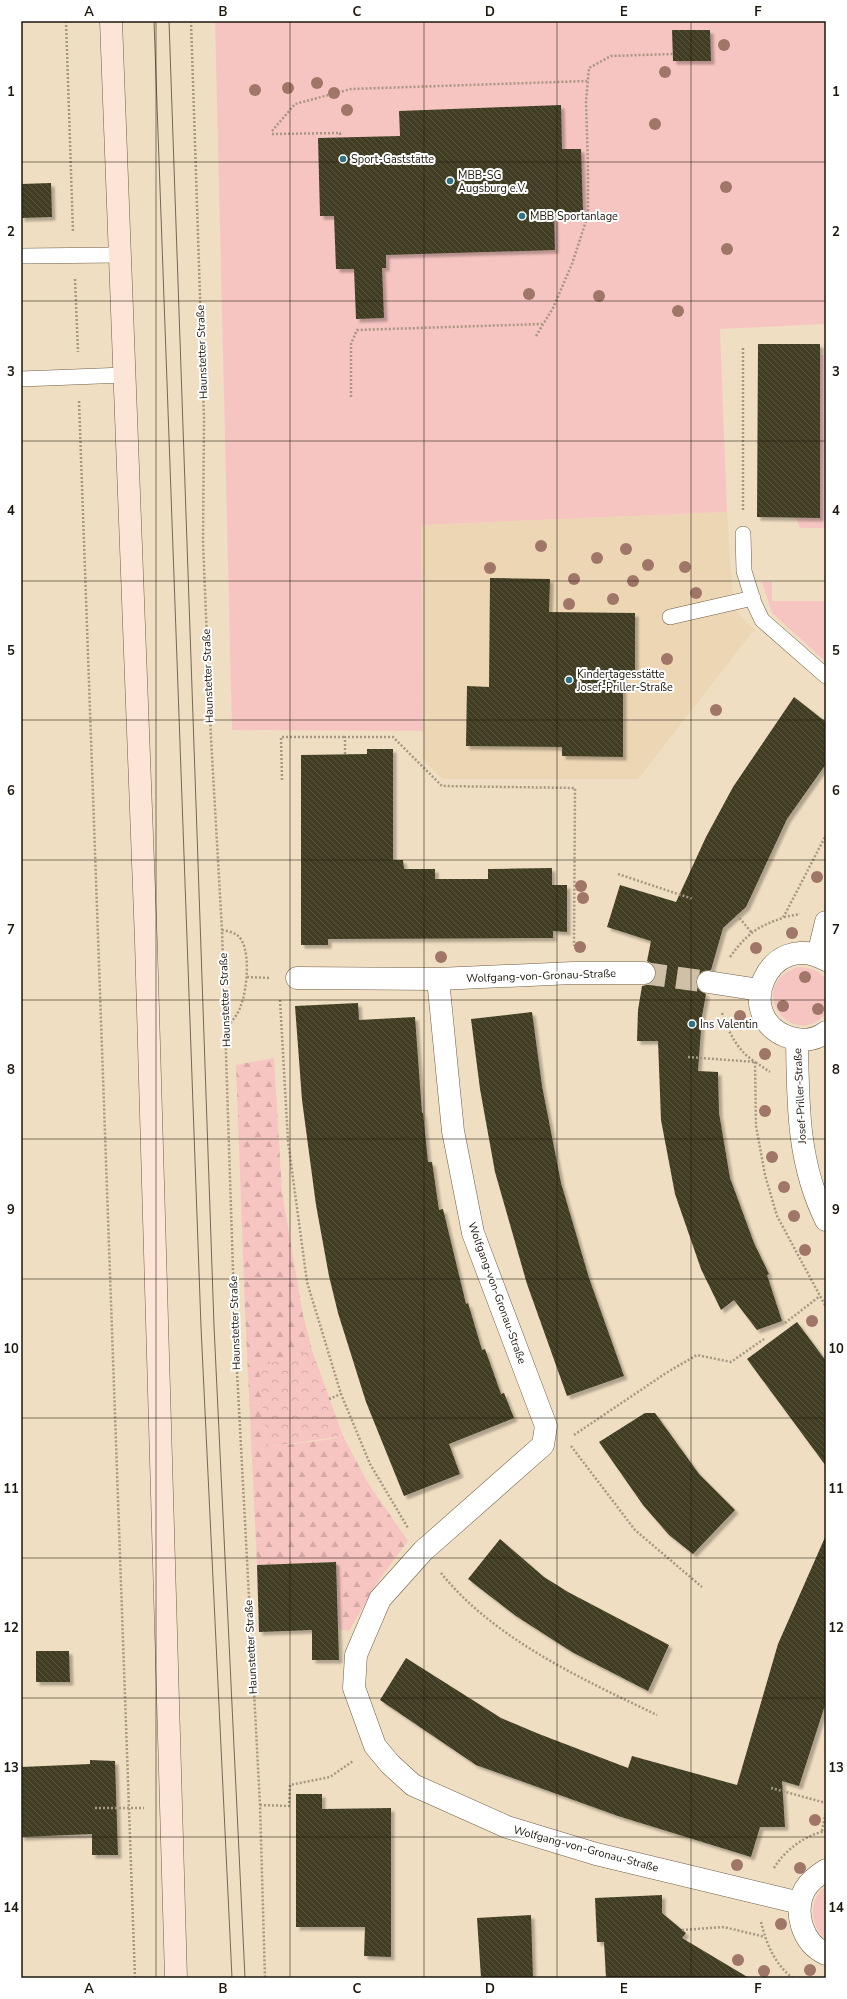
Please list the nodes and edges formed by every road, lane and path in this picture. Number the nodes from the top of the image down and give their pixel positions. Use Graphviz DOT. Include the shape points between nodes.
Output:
graph roads {
  1 [pos="66,21"];
  2 [pos="111,21"];
  3 [pos="192,21"];
  4 [pos="673,54"];
  5 [pos="587,81"];
  6 [pos="340,137"];
  7 [pos="119,255"];
  8 [pos="21,256"];
  9 [pos="74,256"];
  10 [pos="543,324"];
  11 [pos="536,336"];
  12 [pos="743,348"];
  13 [pos="125,375"];
  14 [pos="79,377"];
  15 [pos="21,379"];
  16 [pos="352,397"];
  17 [pos="743,534"];
  18 [pos="753,598"];
  19 [pos="670,617"];
  20 [pos="826,676"];
  21 [pos="345,737"];
  22 [pos="345,754"];
  23 [pos="282,780"];
  24 [pos="618,874"];
  25 [pos="693,899"];
  26 [pos="737,915"];
  27 [pos="826,922"];
  28 [pos="222,930"];
  29 [pos="752,933"];
  30 [pos="822,958"];
  31 [pos="573,973"];
  32 [pos="644,973"];
  33 [pos="298,978"];
  34 [pos="438,979"];
  35 [pos="708,982"];
  36 [pos="760,990"];
  37 [pos="279,994"];
  38 [pos="226,1028"];
  39 [pos="826,1032"];
  40 [pos="797,1039"];
  41 [pos="688,1057"];
  42 [pos="755,1062"];
  43 [pos="826,1220"];
  44 [pos="820,1296"];
  45 [pos="785,1323"];
  46 [pos="764,1339"];
  47 [pos="341,1394"];
  48 [pos="329,1399"];
  49 [pos="573,1435"];
  50 [pos="570,1445"];
  51 [pos="423,1551"];
  52 [pos="702,1587"];
  53 [pos="657,1715"];
  54 [pos="375,1746"];
  55 [pos="771,1788"];
  56 [pos="826,1803"];
  57 [pos="260,1805"];
  58 [pos="171,1807"];
  59 [pos="95,1808"];
  60 [pos="129,1808"];
  61 [pos="826,1811"];
  62 [pos="826,1830"];
  63 [pos="826,1870"];
  64 [pos="800,1903"];
  65 [pos="682,1930"];
  66 [pos="765,1937"];
  67 [pos="826,1954"];
  68 [pos="135,1978"];
  69 [pos="176,1978"];
  70 [pos="265,1978"];
  1 -- 9 [label="path"];
  2 -- 7 [label="main road"];
  3 -- 28 [label="path, Haunstetter Straße" via="204,419 203,542"];
  4 -- 5 [label="path" via="611,56 589,68"];
  5 -- 6 [label="path" via="351,89 295,104 272,133 340,133"];
  5 -- 10 [label="path" via="588,215 572,264 553,308"];
  7 -- 9 [label="lane"];
  7 -- 13 [label="main road"];
  8 -- 9 [label="lane"];
  9 -- 14 [label="path"];
  10 -- 11 [label="path"];
  10 -- 16 [label="path" via="357,330 351,344"];
  12 -- 17 [label="path"];
  13 -- 14 [label="lane"];
  13 -- 58 [label="main road" via="146,941"];
  14 -- 15 [label="lane"];
  14 -- 60 [label="path"];
  17 -- 18 [label="lane" via="744,571"];
  18 -- 19 [label="lane"];
  18 -- 20 [label="lane" via="762,620"];
  21 -- 22 [label="path"];
  21 -- 23 [label="path" via="281,737"];
  21 -- 31 [label="path" via="392,737 442,786 575,788"];
  24 -- 25 [label="path"];
  26 -- 29 [label="path"];
  27 -- 30 [label="street, Josef-Priller-Straße"];
  28 -- 38 [label="path, Haunstetter Straße"];
  28 -- 38 [label="path" via="237,935 246,946 247,977 242,1004"];
  30 -- 36 [label="street, Josef-Priller-Straße" via="805,953 792,954 780,959 770,967 763,978"];
  31 -- 32 [label="street, Wolfgang-von-Gronau-Straße"];
  31 -- 34 [label="street, Wolfgang-von-Gronau-Straße"];
  33 -- 34 [label="street, Wolfgang-von-Gronau-Straße"];
  34 -- 51 [label="street, Wolfgang-von-Gronau-Straße" via="453,1131 473,1233 546,1426 542,1445"];
  35 -- 36 [label="street"];
  36 -- 40 [label="street, Josef-Priller-Straße" via="760,1004 764,1017 772,1028"];
  37 -- 47 [label="path" via="288,1141 307,1282"];
  38 -- 57 [label="path, Haunstetter Straße" via="235,1334"];
  39 -- 40 [label="street, Josef-Priller-Straße" via="810,1040"];
  40 -- 43 [label="street, Josef-Priller-Straße" via="802,1146 817,1202"];
  41 -- 42 [label="path"];
  44 -- 45 [label="path"];
  46 -- 49 [label="path" via="731,1362 697,1355 666,1372"];
  47 -- 48 [label="path"];
  47 -- 51 [label="path" via="370,1464"];
  50 -- 52 [label="path" via="635,1530"];
  51 -- 53 [label="path" via="480,1614 541,1655"];
  51 -- 54 [label="street, Wolfgang-von-Gronau-Straße" via="380,1599 356,1655 354,1688"];
  54 -- 57 [label="path" via="330,1778 290,1785 289,1806"];
  54 -- 64 [label="street, Wolfgang-von-Gronau-Straße" via="413,1785 507,1827 596,1854"];
  55 -- 56 [label="path"];
  57 -- 70 [label="path, Haunstetter Straße"];
  58 -- 60 [label="path"];
  58 -- 69 [label="main road"];
  59 -- 60 [label="path"];
  60 -- 68 [label="path"];
  61 -- 62 [label="path" via="822,1831"];
  63 -- 64 [label="street" via="815,1877"];
  64 -- 67 [label="street" via="800,1918 804,1932 812,1945"];
  65 -- 66 [label="path" via="724,1927"];
}
